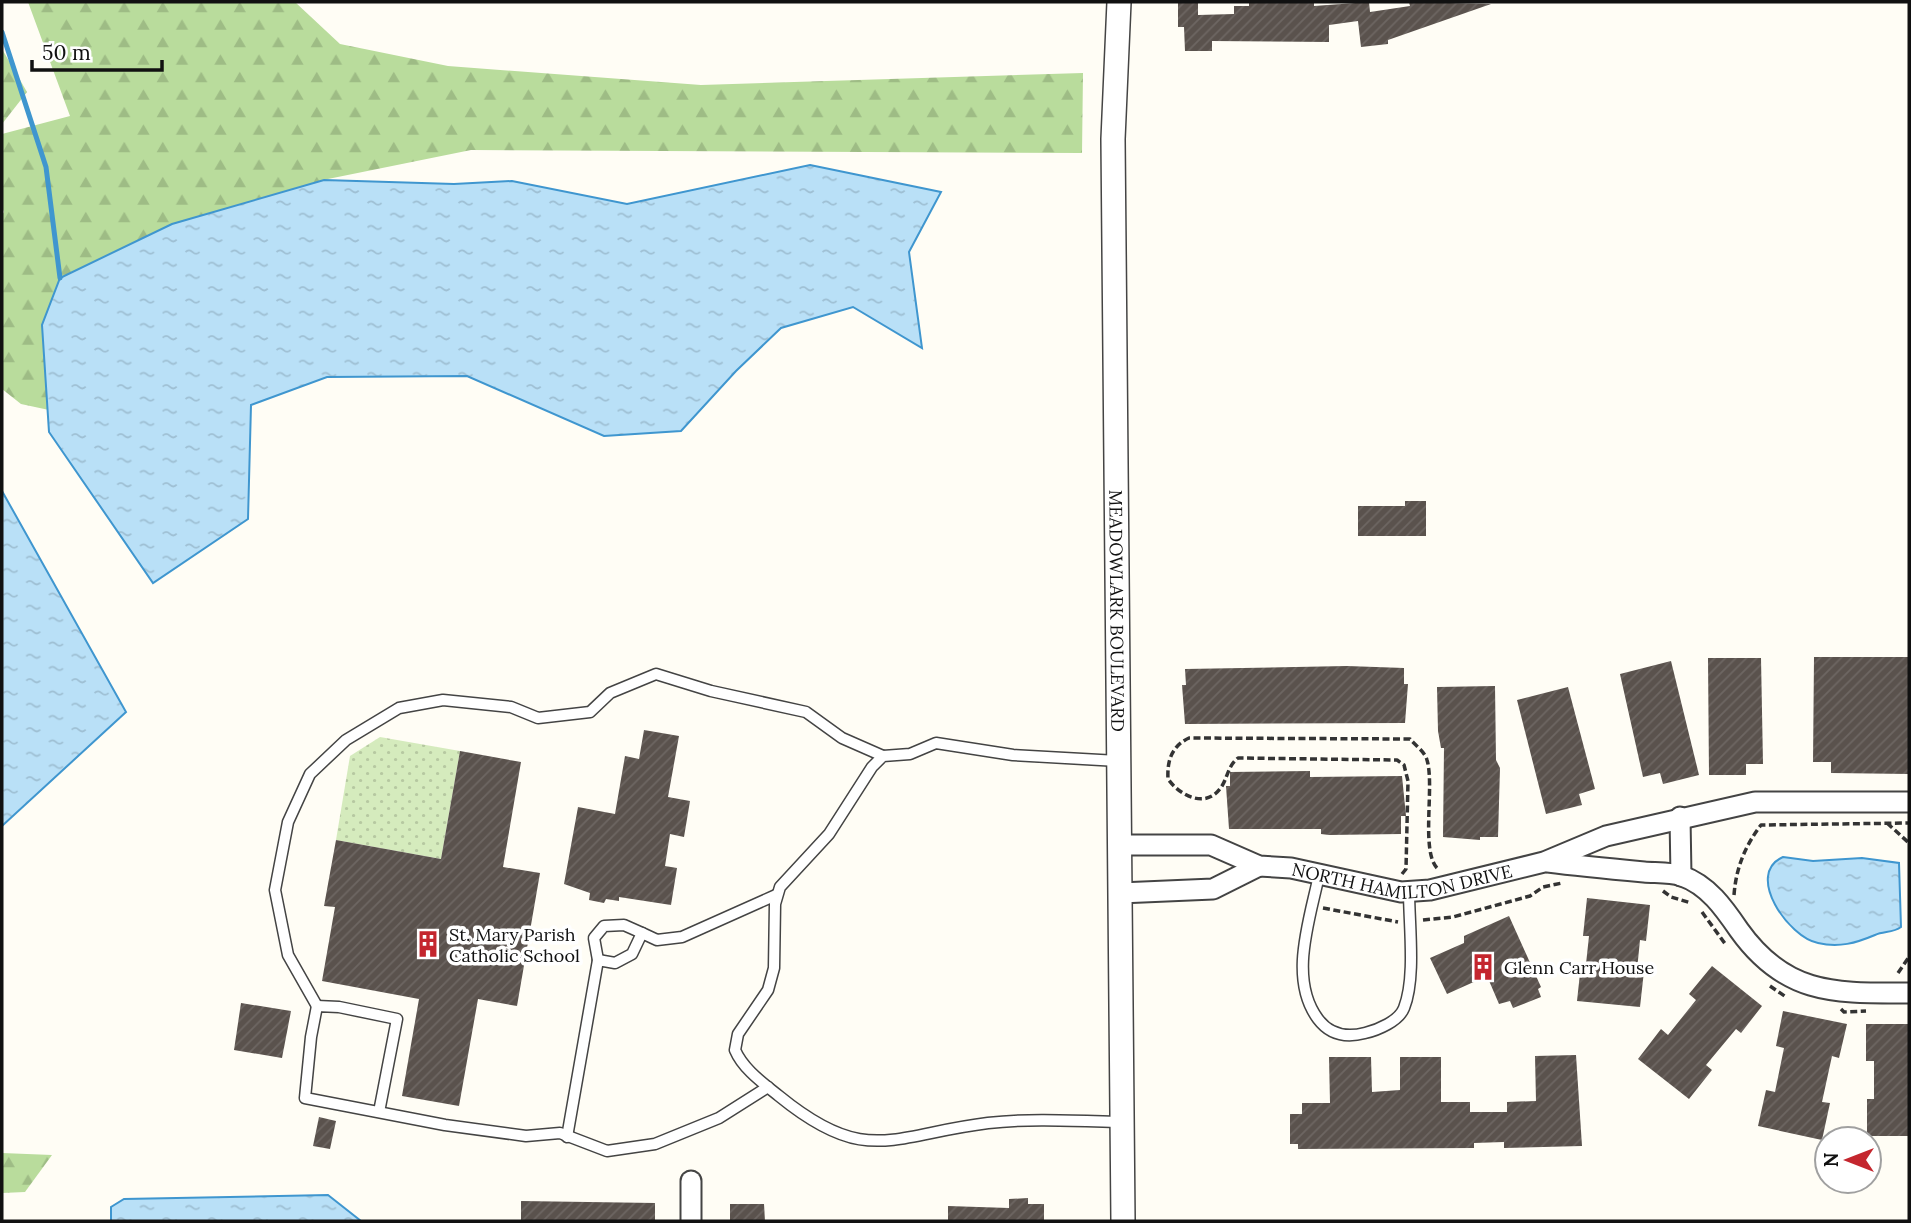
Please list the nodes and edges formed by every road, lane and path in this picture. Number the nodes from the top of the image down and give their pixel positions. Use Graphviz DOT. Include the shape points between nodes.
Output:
graph roads {
  1 [pos="1119,2"];
  2 [pos="883,757"];
  3 [pos="1119,762"];
  4 [pos="1909,802"];
  5 [pos="1680,817"];
  6 [pos="1887,823"];
  7 [pos="1909,823"];
  8 [pos="1909,843"];
  9 [pos="1120,845"];
  10 [pos="1544,862"];
  11 [pos="1259,866"];
  12 [pos="1443,873"];
  13 [pos="1319,875"];
  14 [pos="1681,876"];
  15 [pos="1572,881"];
  16 [pos="1404,884"];
  17 [pos="1661,890"];
  18 [pos="1120,892"];
  19 [pos="776,895"];
  20 [pos="1737,904"];
  21 [pos="1313,905"];
  22 [pos="1409,921"];
  23 [pos="642,933"];
  24 [pos="1729,949"];
  25 [pos="1909,957"];
  26 [pos="598,960"];
  27 [pos="1885,973"];
  28 [pos="1898,973"];
  29 [pos="1909,973"];
  30 [pos="1768,983"];
  31 [pos="1909,993"];
  32 [pos="1793,999"];
  33 [pos="317,1006"];
  34 [pos="1839,1008"];
  35 [pos="1869,1009"];
  36 [pos="768,1087"];
  37 [pos="379,1112"];
  38 [pos="1121,1122"];
  39 [pos="567,1137"];
  40 [pos="691,1181"];
  41 [pos="691,1221"];
  42 [pos="1123,1221"];
  1 -- 3 [label="street, MEADOWLARK BOULEVARD" via="1113,139"];
  2 -- 3 [label="lane" via="910,754 936,743 1013,755"];
  2 -- 19 [label="lane" via="830,834"];
  2 -- 33 [label="lane" via="842,738 806,712 656,674 610,693 590,712 538,718 511,708 443,700 400,708 346,740 310,774 288,822 275,890 288,955"];
  3 -- 9 [label="street, MEADOWLARK BOULEVARD"];
  4 -- 5 [label="street, NORTH HAMILTON DRIVE" via="1755,802"];
  5 -- 10 [label="street, NORTH HAMILTON DRIVE" via="1606,836"];
  5 -- 14 [label="street"];
  6 -- 7 [label="path"];
  6 -- 8 [label="path"];
  6 -- 20 [label="path" via="1761,825 1736,872"];
  9 -- 11 [label="street, NORTH HAMILTON DRIVE" via="1212,845"];
  9 -- 18 [label="street, MEADOWLARK BOULEVARD"];
  10 -- 14 [label="street, NORTH HAMILTON DRIVE"];
  10 -- 16 [label="street, NORTH HAMILTON DRIVE" via="1430,890"];
  11 -- 13 [label="street, NORTH HAMILTON DRIVE"];
  11 -- 18 [label="street" via="1213,889"];
  12 -- 16 [label="path" via="1434,866 1430,853 1427,757 1410,739 1189,738 1171,753 1168,779 1191,799 1210,797 1222,788 1238,758 1397,760 1404,765 1408,781"];
  13 -- 16 [label="street, NORTH HAMILTON DRIVE" via="1378,889"];
  13 -- 21 [label="lane"];
  14 -- 31 [label="street, NORTH HAMILTON DRIVE" via="1721,904 1769,963 1807,986 1839,993"];
  15 -- 22 [label="path" via="1453,917"];
  16 -- 22 [label="lane"];
  17 -- 24 [label="path" via="1700,909"];
  18 -- 38 [label="street, MEADOWLARK BOULEVARD"];
  19 -- 23 [label="lane" via="682,937 657,940"];
  19 -- 36 [label="lane" via="774,968 768,990 735,1044 738,1058"];
  21 -- 22 [label="path" via="1370,919"];
  21 -- 22 [label="lane" via="1302,983 1312,1012 1326,1030 1339,1035 1378,1030 1403,1012 1409,991"];
  23 -- 26 [label="lane" via="632,954 615,964"];
  23 -- 26 [label="lane" via="624,925 604,926 594,938"];
  25 -- 28 [label="path"];
  26 -- 39 [label="lane"];
  27 -- 28 [label="path"];
  28 -- 29 [label="path"];
  30 -- 32 [label="path" via="1774,991"];
  33 -- 37 [label="lane" via="305,1098"];
  33 -- 37 [label="lane" via="397,1019"];
  34 -- 35 [label="path" via="1864,1013"];
  36 -- 38 [label="lane" via="817,1125 856,1140 918,1138 1027,1120"];
  36 -- 39 [label="lane" via="719,1118 655,1144 607,1151"];
  37 -- 39 [label="lane" via="513,1135 560,1133"];
  38 -- 42 [label="street, MEADOWLARK BOULEVARD"];
  40 -- 41 [label="street"];
}
